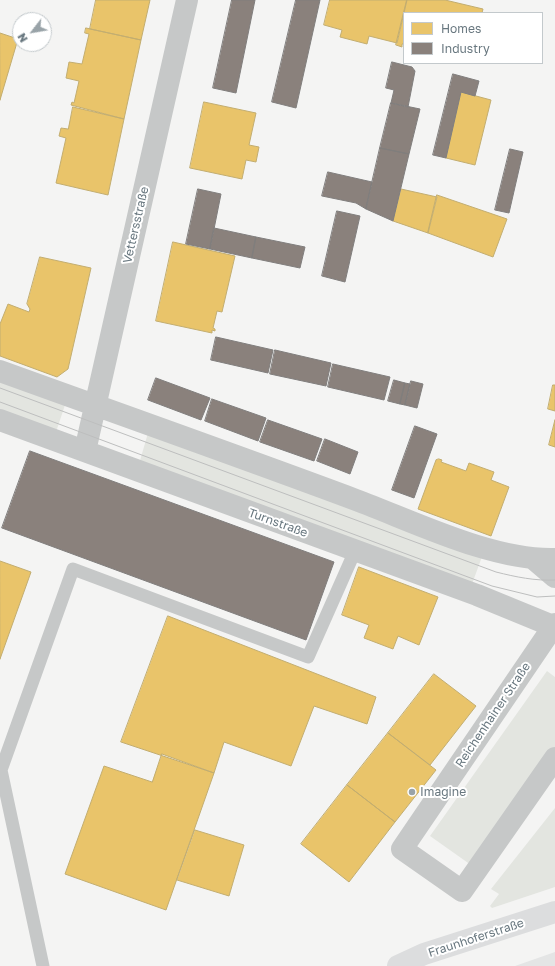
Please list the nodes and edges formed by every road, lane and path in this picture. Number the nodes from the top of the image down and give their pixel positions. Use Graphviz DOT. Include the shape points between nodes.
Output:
graph roads {
  1 [pos="187,0"];
  2 [pos="0,371"];
  3 [pos="96,406"];
  4 [pos="0,420"];
  5 [pos="85,451"];
  6 [pos="355,551"];
  7 [pos="545,560"];
  8 [pos="555,577"];
  9 [pos="554,626"];
  10 [pos="555,758"];
  11 [pos="555,912"];
  12 [pos="43,966"];
  13 [pos="398,966"];
  1 -- 3 [label="street, Vettersstraße"];
  2 -- 3 [label="street"];
  3 -- 5 [label="street, Vettersstraße"];
  3 -- 7 [label="street" via="478,546"];
  4 -- 5 [label="street, Turnstraße"];
  5 -- 6 [label="street, Turnstraße"];
  6 -- 9 [label="street, Turnstraße"];
  6 -- 12 [label="lane" via="308,657 73,569 1,770"];
  7 -- 8 [label="street"];
  9 -- 10 [label="street, Reichenhainer Straße" via="402,849 462,891"];
  11 -- 13 [label="main road, Fraunhoferstraße" via="424,954"];
}
